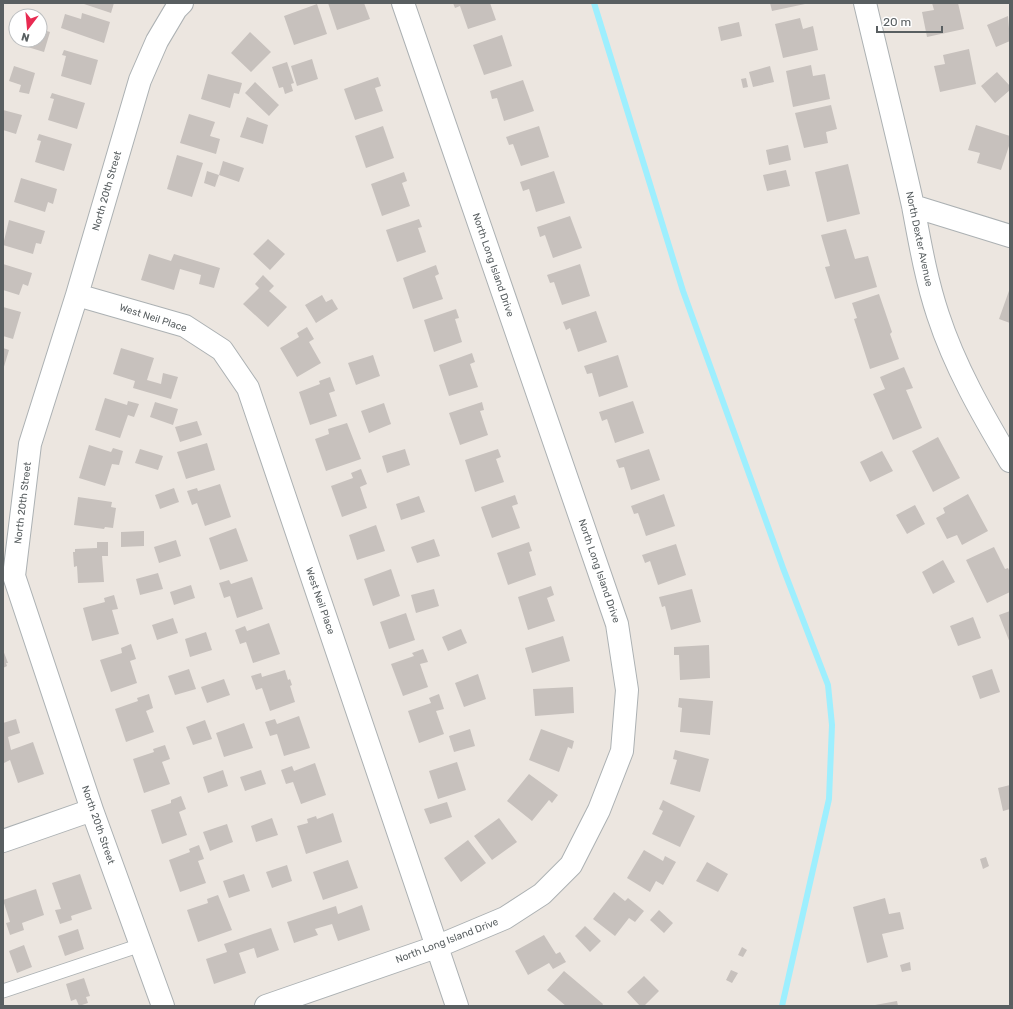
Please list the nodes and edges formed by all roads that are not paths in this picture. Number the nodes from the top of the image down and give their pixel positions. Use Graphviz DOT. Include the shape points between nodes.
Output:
graph roads {
  1 [pos="182,3"];
  2 [pos="403,3"];
  3 [pos="865,3"];
  4 [pos="913,206"];
  5 [pos="1010,236"];
  6 [pos="77,295"];
  7 [pos="1010,461"];
  8 [pos="9,577"];
  9 [pos="92,810"];
  10 [pos="3,841"];
  11 [pos="141,945"];
  12 [pos="436,947"];
  13 [pos="3,991"];
  14 [pos="306,999"];
  15 [pos="163,1006"];
  16 [pos="266,1006"];
  17 [pos="457,1006"];
  1 -- 6 [label="street, North 20th Street" via="157,40 140,80"];
  2 -- 12 [label="street, North Long Island Drive" via="617,624 627,690 622,751 599,810 571,865 542,894 505,918"];
  3 -- 4 [label="street, North Dexter Avenue"];
  4 -- 5 [label="street"];
  4 -- 7 [label="street, North Dexter Avenue" via="924,264 938,315 961,374"];
  6 -- 8 [label="street, North 20th Street" via="30,444"];
  6 -- 12 [label="street, West Neil Place" via="185,326 222,350 248,388"];
  8 -- 9 [label="street, North 20th Street"];
  9 -- 10 [label="street"];
  9 -- 11 [label="street, North 20th Street"];
  11 -- 13 [label="lane"];
  11 -- 15 [label="street, North 20th Street"];
  12 -- 14 [label="street, North Long Island Drive"];
  12 -- 17 [label="street, West Neil Place"];
  14 -- 16 [label="street, North Long Island Drive"];
}
